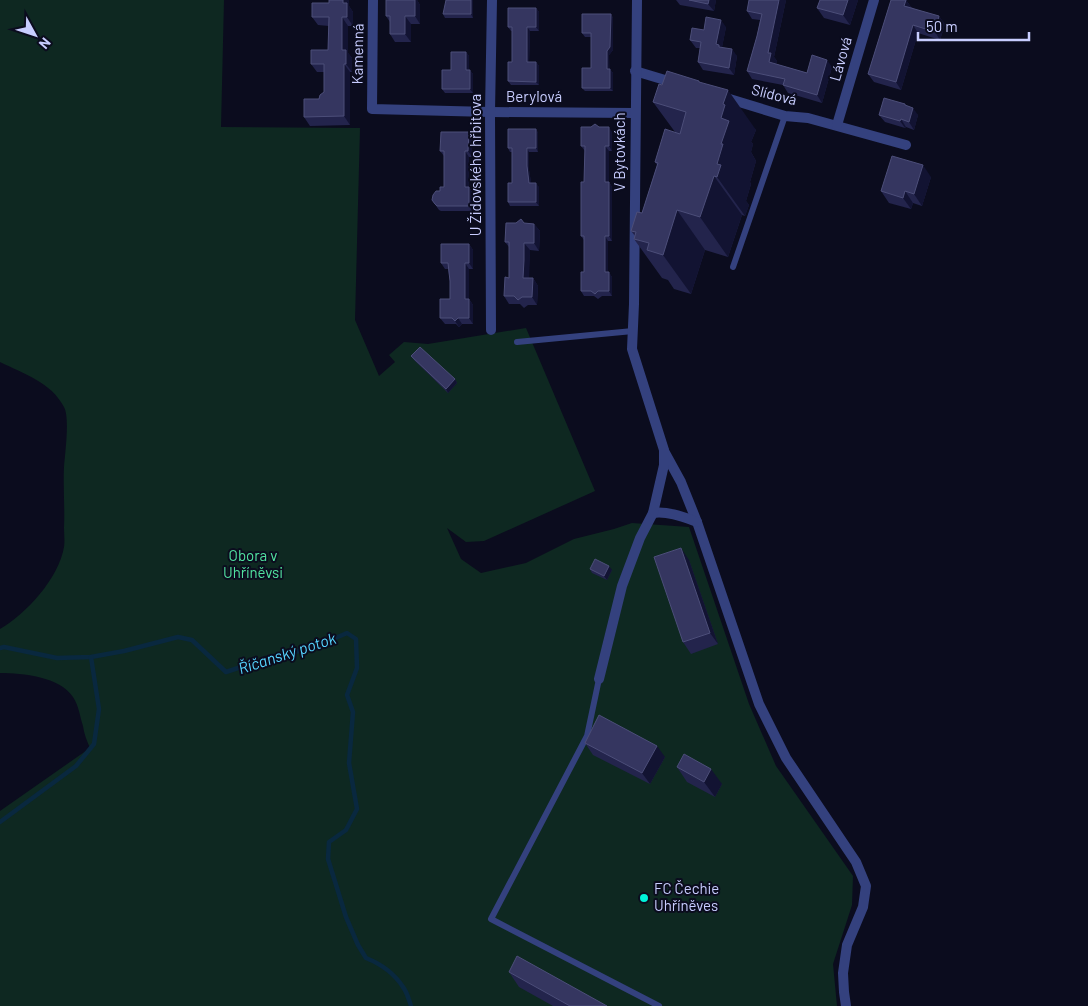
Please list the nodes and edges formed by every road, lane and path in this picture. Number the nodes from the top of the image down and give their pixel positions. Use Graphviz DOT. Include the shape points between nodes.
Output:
graph roads {
  1 [pos="373,0"];
  2 [pos="492,0"];
  3 [pos="636,0"];
  4 [pos="874,0"];
  5 [pos="635,71"];
  6 [pos="680,85"];
  7 [pos="709,93"];
  8 [pos="372,109"];
  9 [pos="490,112"];
  10 [pos="635,113"];
  11 [pos="786,116"];
  12 [pos="837,126"];
  13 [pos="906,145"];
  14 [pos="733,266"];
  15 [pos="491,330"];
  16 [pos="633,331"];
  17 [pos="517,342"];
  18 [pos="664,450"];
  19 [pos="653,513"];
  20 [pos="697,522"];
  21 [pos="599,679"];
  22 [pos="659,1006"];
  23 [pos="846,1006"];
  1 -- 8 [label="street, Kamenná"];
  2 -- 9 [label="street, U Židovského hřbitova"];
  3 -- 5 [label="street, V Bytovkách"];
  4 -- 12 [label="street, Lávová"];
  5 -- 6 [label="street"];
  5 -- 10 [label="street, V Bytovkách"];
  7 -- 11 [label="street, Slídová"];
  8 -- 9 [label="street, Berylová"];
  9 -- 10 [label="street, Berylová"];
  9 -- 15 [label="street, U Židovského hřbitova"];
  10 -- 16 [label="street, V Bytovkách"];
  11 -- 12 [label="street, Slídová"];
  11 -- 14 [label="lane"];
  12 -- 13 [label="street, Slídová"];
  16 -- 17 [label="lane"];
  16 -- 18 [label="street, V Bytovkách" via="632,349"];
  18 -- 19 [label="street" via="664,465"];
  18 -- 20 [label="street"];
  19 -- 20 [label="street"];
  19 -- 21 [label="street" via="622,586"];
  20 -- 23 [label="street" via="758,704 786,758 856,862 866,886 863,906 847,945 843,973"];
  21 -- 22 [label="lane" via="587,736 491,919"];
}
